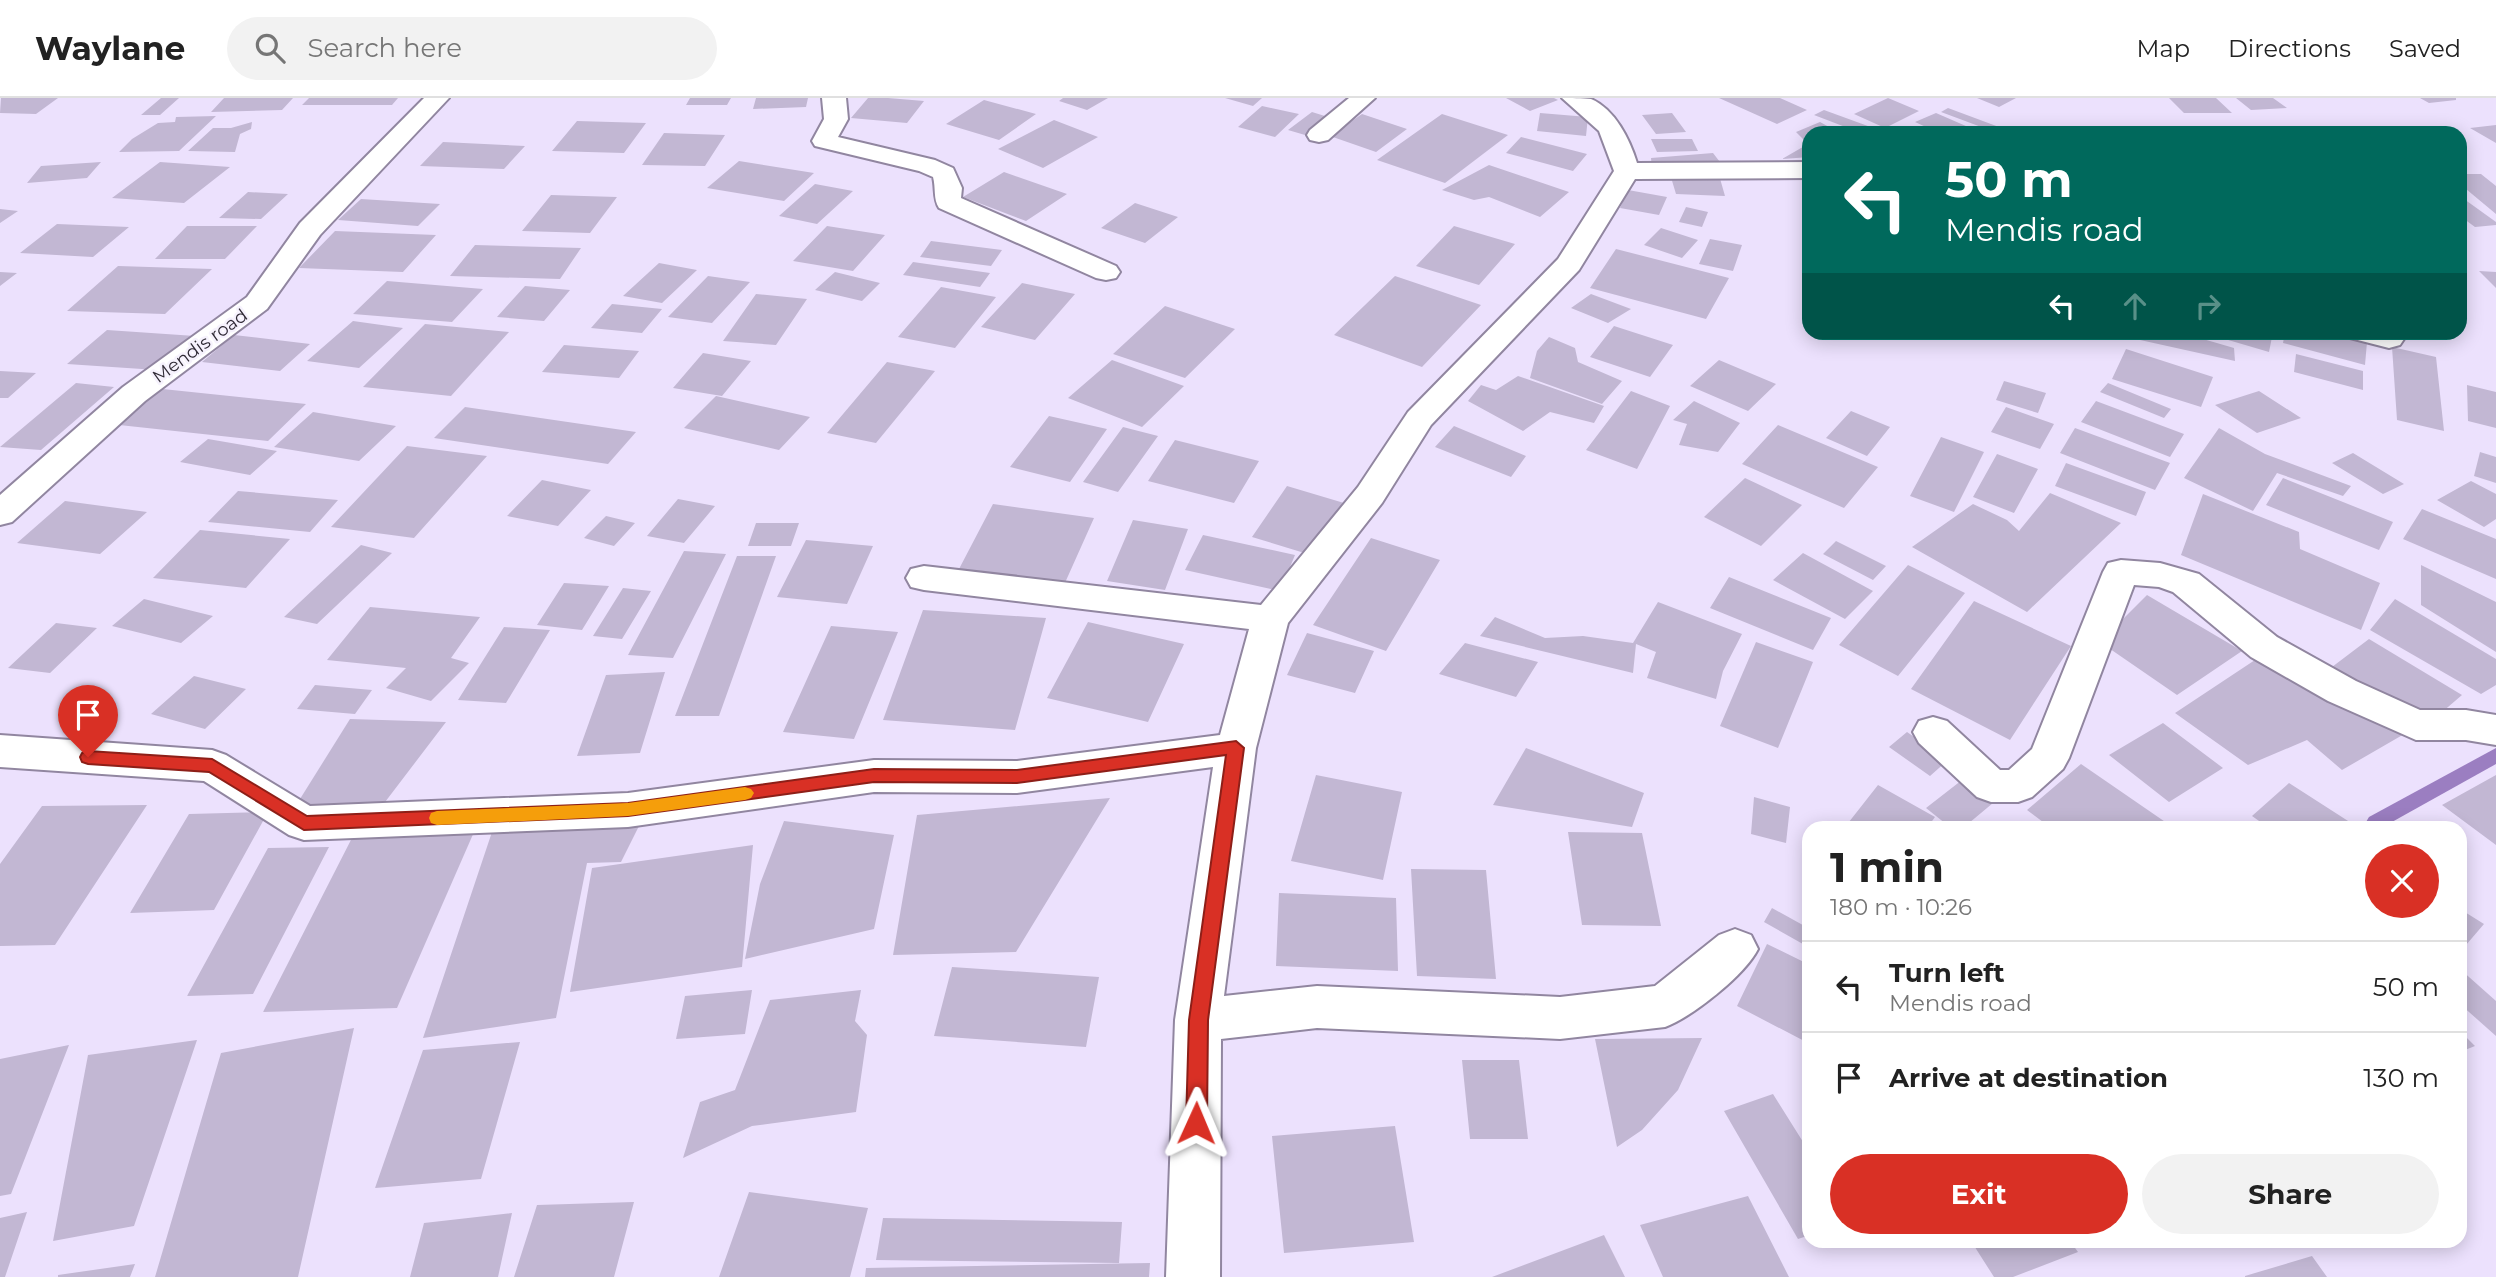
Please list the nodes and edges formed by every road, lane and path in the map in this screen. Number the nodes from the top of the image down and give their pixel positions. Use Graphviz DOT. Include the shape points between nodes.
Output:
graph roads {
  1 [pos="437,98"];
  2 [pos="834,98"];
  3 [pos="1363,98"];
  4 [pos="1574,98"];
  5 [pos="1319,135"];
  6 [pos="1802,170"];
  7 [pos="1627,171"];
  8 [pos="1106,272"];
  9 [pos="0,514"];
  10 [pos="924,578"];
  11 [pos="1270,619"];
  12 [pos="2486,720"];
  13 [pos="1933,732"];
  14 [pos="1236,748"];
  15 [pos="0,751"];
  16 [pos="1735,949"];
  17 [pos="1198,1020"];
  18 [pos="1193,1277"];
  1 -- 9 [label="street, Mendis road" via="310,229 257,303 134,394"];
  2 -- 8 [label="street" via="836,119 824,141 944,173 948,202"];
  3 -- 5 [label="street"];
  4 -- 7 [label="street" via="1602,117 1618,142"];
  6 -- 7 [label="street"];
  7 -- 11 [label="street" via="1569,264 1419,419 1370,495"];
  10 -- 11 [label="street"];
  11 -- 14 [label="street"];
  12 -- 13 [label="street" via="2416,725 2342,691 2264,647 2186,583 2160,575 2121,572 2049,758 2018,786 1991,786"];
  14 -- 15 [label="street" via="1017,776 874,776 628,810 304,823 212,766"];
  14 -- 17 [label="street"];
  16 -- 17 [label="street" via="1665,1006 1560,1018 1317,1007"];
  17 -- 18 [label="street"];
}
